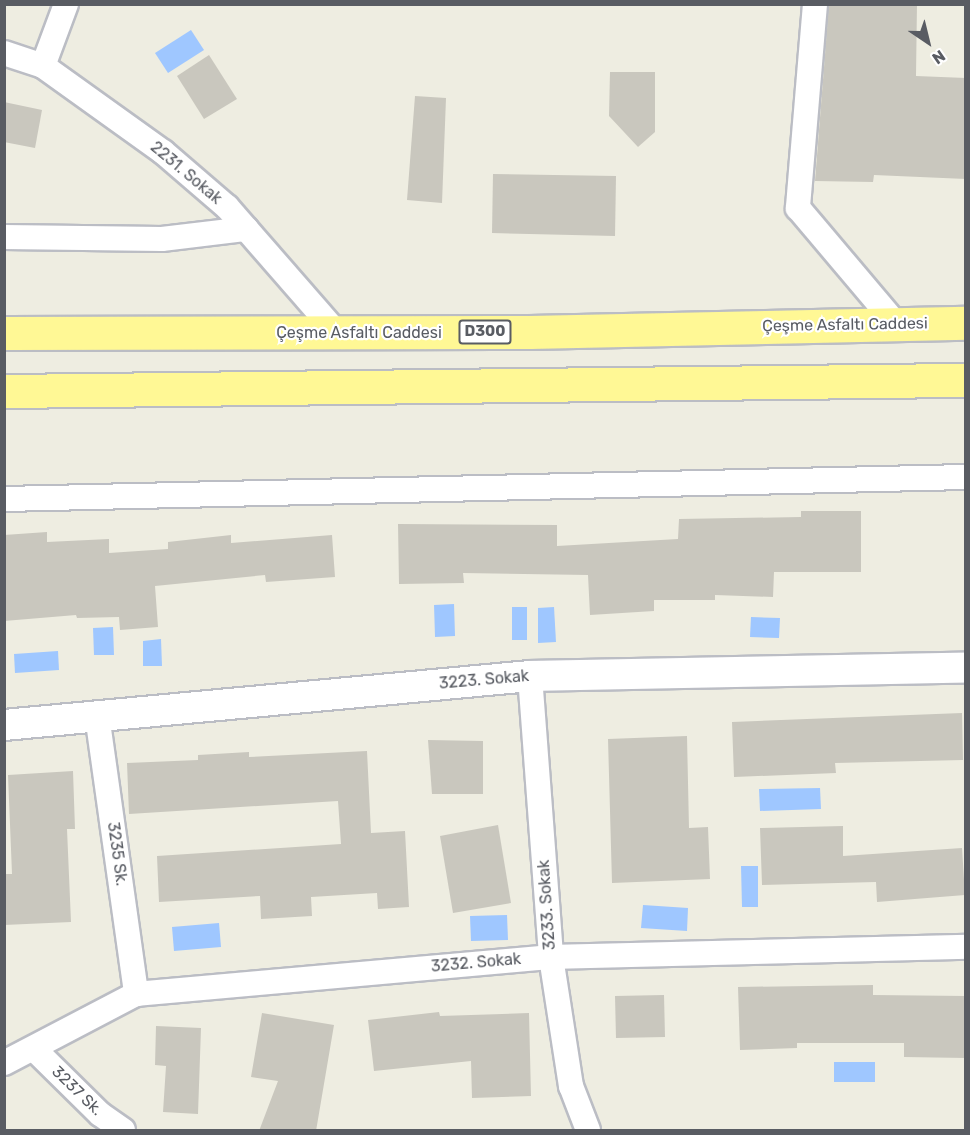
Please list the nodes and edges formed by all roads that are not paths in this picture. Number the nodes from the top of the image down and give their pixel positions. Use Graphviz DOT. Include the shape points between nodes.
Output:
graph roads {
  1 [pos="66,4"];
  2 [pos="815,4"];
  3 [pos="4,53"];
  4 [pos="43,66"];
  5 [pos="246,229"];
  6 [pos="4,237"];
  7 [pos="966,323"];
  8 [pos="896,324"];
  9 [pos="4,333"];
  10 [pos="337,333"];
  11 [pos="966,380"];
  12 [pos="4,391"];
  13 [pos="966,477"];
  14 [pos="4,499"];
  15 [pos="966,668"];
  16 [pos="530,676"];
  17 [pos="97,715"];
  18 [pos="5,725"];
  19 [pos="966,947"];
  20 [pos="551,957"];
  21 [pos="136,994"];
  22 [pos="34,1049"];
  23 [pos="4,1063"];
  24 [pos="123,1131"];
  25 [pos="588,1131"];
  1 -- 4 [label="street"];
  2 -- 8 [label="street" via="798,208"];
  3 -- 4 [label="street, 2231. Sokak"];
  4 -- 5 [label="street, 2231. Sokak" via="163,152"];
  5 -- 6 [label="street" via="162,239"];
  5 -- 10 [label="street, 2231. Sokak"];
  7 -- 8 [label="highway, Çeşme Asfaltı Caddesi / D300"];
  8 -- 10 [label="highway, Çeşme Asfaltı Caddesi / D300"];
  9 -- 10 [label="highway, Çeşme Asfaltı Caddesi / D300"];
  11 -- 12 [label="highway"];
  13 -- 14 [label="street"];
  15 -- 16 [label="street, 3223. Sokak"];
  16 -- 17 [label="street, 3223. Sokak"];
  16 -- 20 [label="street, 3233. Sokak"];
  17 -- 18 [label="street, 3223. Sokak"];
  17 -- 21 [label="street, 3235 Sk."];
  19 -- 20 [label="street, 3232. Sokak"];
  20 -- 21 [label="street, 3232. Sokak"];
  20 -- 25 [label="street, 3233. Sokak" via="571,1086"];
  21 -- 22 [label="street, 3232. Sokak"];
  22 -- 23 [label="street, 3232. Sokak"];
  22 -- 24 [label="street, 3237 Sk." via="100,1114"];
}
